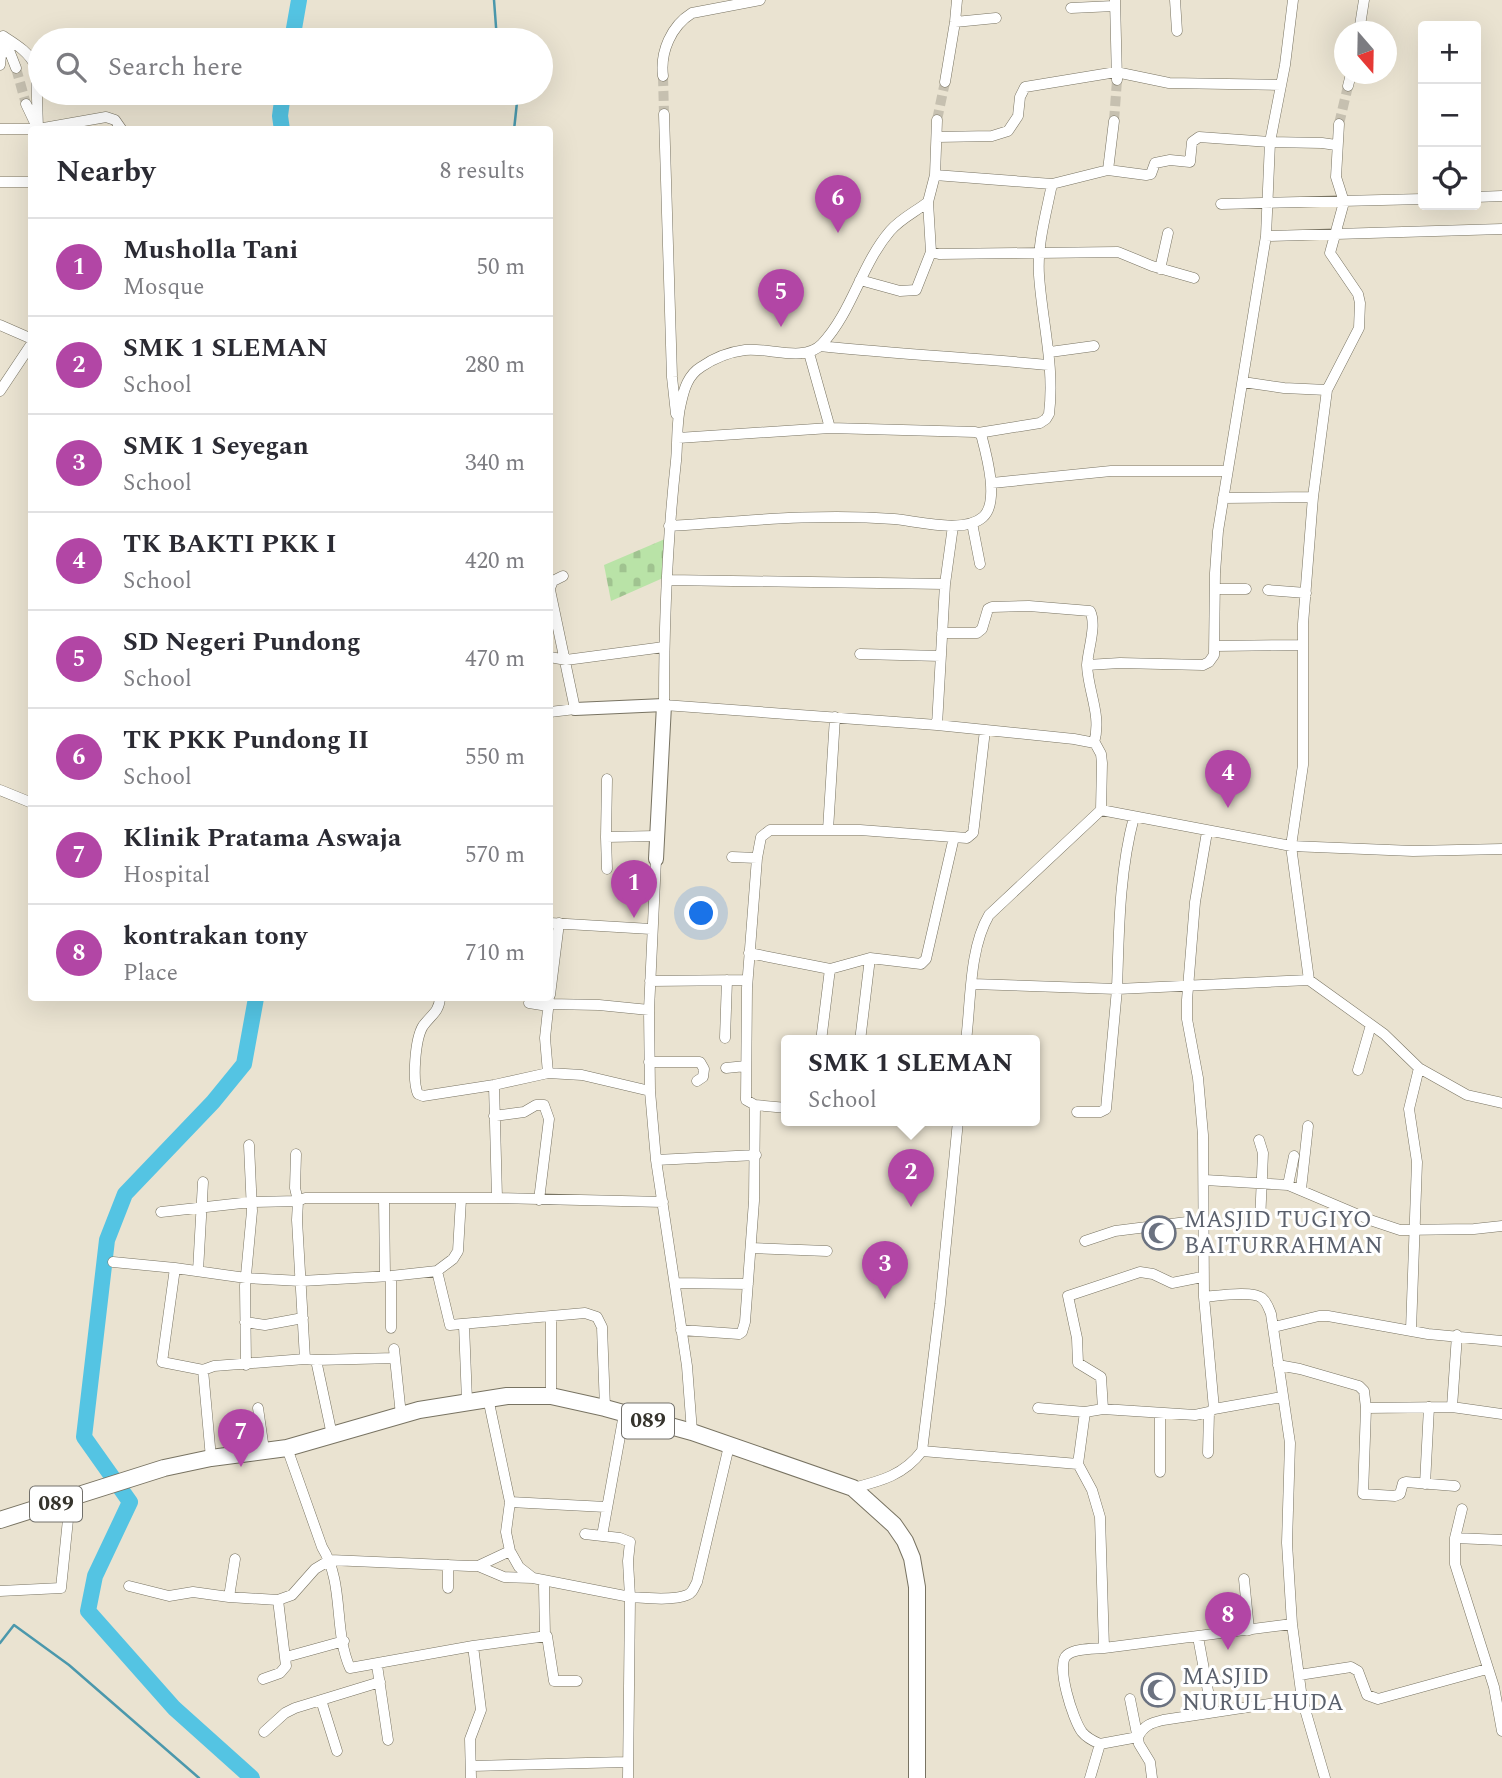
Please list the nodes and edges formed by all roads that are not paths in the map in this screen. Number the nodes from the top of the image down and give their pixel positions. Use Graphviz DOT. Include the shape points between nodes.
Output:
graph roads {
  1 [pos="760,0"];
  2 [pos="957,0"];
  3 [pos="1175,0"];
  4 [pos="1293,0"];
  5 [pos="1364,0"];
  6 [pos="1114,3"];
  7 [pos="1071,8"];
  8 [pos="996,18"];
  9 [pos="1361,21"];
  10 [pos="955,22"];
  11 [pos="1177,32"];
  12 [pos="2,35"];
  13 [pos="28,56"];
  14 [pos="0,65"];
  15 [pos="16,68"];
  16 [pos="663,76"];
  17 [pos="1116,76"];
  18 [pos="945,82"];
  19 [pos="1281,85"];
  20 [pos="26,104"];
  21 [pos="37,105"];
  22 [pos="664,114"];
  23 [pos="98,119"];
  24 [pos="937,120"];
  25 [pos="1114,121"];
  26 [pos="1339,124"];
  27 [pos="37,126"];
  28 [pos="38,126"];
  29 [pos="56,126"];
  30 [pos="100,126"];
  31 [pos="119,126"];
  32 [pos="0,129"];
  33 [pos="28,129"];
  34 [pos="937,137"];
  35 [pos="1270,142"];
  36 [pos="1336,145"];
  37 [pos="1108,170"];
  38 [pos="935,175"];
  39 [pos="0,182"];
  40 [pos="28,182"];
  41 [pos="1052,184"];
  42 [pos="1481,197"];
  43 [pos="1502,197"];
  44 [pos="1418,199"];
  45 [pos="928,202"];
  46 [pos="1267,202"];
  47 [pos="1343,202"];
  48 [pos="1220,204"];
  49 [pos="1502,229"];
  50 [pos="1168,233"];
  51 [pos="1334,235"];
  52 [pos="1266,236"];
  53 [pos="931,252"];
  54 [pos="1040,253"];
  55 [pos="1160,269"];
  56 [pos="1194,278"];
  57 [pos="860,280"];
  58 [pos="0,325"];
  59 [pos="28,339"];
  60 [pos="820,346"];
  61 [pos="1094,346"];
  62 [pos="28,347"];
  63 [pos="1050,352"];
  64 [pos="808,353"];
  65 [pos="1049,365"];
  66 [pos="1243,382"];
  67 [pos="1327,390"];
  68 [pos="0,391"];
  69 [pos="677,421"];
  70 [pos="830,428"];
  71 [pos="978,433"];
  72 [pos="678,438"];
  73 [pos="1227,471"];
  74 [pos="992,483"];
  75 [pos="1313,497"];
  76 [pos="1223,498"];
  77 [pos="972,523"];
  78 [pos="668,526"];
  79 [pos="953,526"];
  80 [pos="980,564"];
  81 [pos="563,576"];
  82 [pos="668,580"];
  83 [pos="553,581"];
  84 [pos="945,584"];
  85 [pos="1215,589"];
  86 [pos="1246,589"];
  87 [pos="1268,590"];
  88 [pos="1306,593"];
  89 [pos="553,607"];
  90 [pos="942,633"];
  91 [pos="1303,645"];
  92 [pos="1215,646"];
  93 [pos="664,647"];
  94 [pos="860,654"];
  95 [pos="941,656"];
  96 [pos="553,658"];
  97 [pos="566,660"];
  98 [pos="1087,664"];
  99 [pos="664,705"];
  100 [pos="575,709"];
  101 [pos="553,712"];
  102 [pos="835,717"];
  103 [pos="937,725"];
  104 [pos="985,730"];
  105 [pos="1094,743"];
  106 [pos="607,779"];
  107 [pos="0,790"];
  108 [pos="28,801"];
  109 [pos="1101,810"];
  110 [pos="1134,817"];
  111 [pos="828,830"];
  112 [pos="1207,832"];
  113 [pos="657,836"];
  114 [pos="606,837"];
  115 [pos="954,837"];
  116 [pos="1291,846"];
  117 [pos="1502,849"];
  118 [pos="732,857"];
  119 [pos="757,858"];
  120 [pos="656,859"];
  121 [pos="607,869"];
  122 [pos="554,923"];
  123 [pos="651,929"];
  124 [pos="749,953"];
  125 [pos="870,958"];
  126 [pos="830,968"];
  127 [pos="1309,979"];
  128 [pos="727,980"];
  129 [pos="747,980"];
  130 [pos="650,981"];
  131 [pos="972,984"];
  132 [pos="1190,986"];
  133 [pos="1117,989"];
  134 [pos="553,1000"];
  135 [pos="439,1001"];
  136 [pos="542,1001"];
  137 [pos="548,1001"];
  138 [pos="529,1003"];
  139 [pos="649,1010"];
  140 [pos="1371,1025"];
  141 [pos="822,1035"];
  142 [pos="861,1035"];
  143 [pos="967,1035"];
  144 [pos="725,1038"];
  145 [pos="649,1062"];
  146 [pos="746,1066"];
  147 [pos="726,1068"];
  148 [pos="1419,1068"];
  149 [pos="1358,1070"];
  150 [pos="548,1073"];
  151 [pos="697,1081"];
  152 [pos="494,1084"];
  153 [pos="650,1091"];
  154 [pos="1502,1103"];
  155 [pos="755,1105"];
  156 [pos="781,1107"];
  157 [pos="1077,1112"];
  158 [pos="494,1116"];
  159 [pos="958,1126"];
  160 [pos="1307,1126"];
  161 [pos="1259,1140"];
  162 [pos="249,1145"];
  163 [pos="296,1154"];
  164 [pos="755,1155"];
  165 [pos="1294,1156"];
  166 [pos="656,1160"];
  167 [pos="1205,1180"];
  168 [pos="203,1182"];
  169 [pos="1261,1182"];
  170 [pos="1288,1185"];
  171 [pos="1301,1189"];
  172 [pos="384,1198"];
  173 [pos="497,1198"];
  174 [pos="461,1199"];
  175 [pos="539,1200"];
  176 [pos="298,1201"];
  177 [pos="251,1202"];
  178 [pos="663,1202"];
  179 [pos="201,1208"];
  180 [pos="161,1212"];
  181 [pos="1203,1220"];
  182 [pos="1260,1222"];
  183 [pos="1502,1226"];
  184 [pos="1414,1231"];
  185 [pos="1085,1241"];
  186 [pos="751,1248"];
  187 [pos="827,1251"];
  188 [pos="113,1262"];
  189 [pos="175,1268"];
  190 [pos="198,1271"];
  191 [pos="437,1271"];
  192 [pos="388,1276"];
  193 [pos="246,1278"];
  194 [pos="1202,1278"];
  195 [pos="301,1281"];
  196 [pos="675,1283"];
  197 [pos="748,1284"];
  198 [pos="1204,1297"];
  199 [pos="551,1316"];
  200 [pos="303,1318"];
  201 [pos="245,1322"];
  202 [pos="464,1325"];
  203 [pos="1274,1327"];
  204 [pos="391,1328"];
  205 [pos="681,1329"];
  206 [pos="1411,1331"];
  207 [pos="1457,1335"];
  208 [pos="1502,1341"];
  209 [pos="305,1359"];
  210 [pos="316,1360"];
  211 [pos="246,1365"];
  212 [pos="1278,1365"];
  213 [pos="203,1370"];
  214 [pos="551,1396"];
  215 [pos="1282,1397"];
  216 [pos="488,1398"];
  217 [pos="467,1401"];
  218 [pos="1452,1406"];
  219 [pos="1429,1407"];
  220 [pos="258,1408"];
  221 [pos="606,1408"];
  222 [pos="1038,1408"];
  223 [pos="1366,1408"];
  224 [pos="1103,1409"];
  225 [pos="1212,1411"];
  226 [pos="1085,1412"];
  227 [pos="1160,1414"];
  228 [pos="1502,1414"];
  229 [pos="401,1415"];
  230 [pos="624,1415"];
  231 [pos="692,1432"];
  232 [pos="332,1435"];
  233 [pos="729,1446"];
  234 [pos="287,1448"];
  235 [pos="264,1450"];
  236 [pos="922,1451"];
  237 [pos="1208,1453"];
  238 [pos="211,1458"];
  239 [pos="1078,1464"];
  240 [pos="1160,1472"];
  241 [pos="1425,1483"];
  242 [pos="1455,1486"];
  243 [pos="853,1488"];
  244 [pos="69,1500"];
  245 [pos="510,1503"];
  246 [pos="606,1507"];
  247 [pos="1462,1509"];
  248 [pos="0,1520"];
  249 [pos="585,1534"];
  250 [pos="602,1536"];
  251 [pos="1455,1538"];
  252 [pos="1502,1540"];
  253 [pos="510,1551"];
  254 [pos="235,1559"];
  255 [pos="330,1560"];
  256 [pos="448,1565"];
  257 [pos="478,1566"];
  258 [pos="533,1578"];
  259 [pos="1244,1579"];
  260 [pos="129,1586"];
  261 [pos="544,1586"];
  262 [pos="448,1588"];
  263 [pos="0,1591"];
  264 [pos="229,1597"];
  265 [pos="630,1597"];
  266 [pos="278,1600"];
  267 [pos="1292,1624"];
  268 [pos="1249,1630"];
  269 [pos="545,1636"];
  270 [pos="1198,1637"];
  271 [pos="344,1641"];
  272 [pos="473,1646"];
  273 [pos="1104,1648"];
  274 [pos="286,1657"];
  275 [pos="377,1665"];
  276 [pos="1487,1669"];
  277 [pos="1298,1675"];
  278 [pos="263,1679"];
  279 [pos="577,1681"];
  280 [pos="380,1682"];
  281 [pos="1130,1699"];
  282 [pos="1302,1699"];
  283 [pos="321,1700"];
  284 [pos="1207,1702"];
  285 [pos="1500,1710"];
  286 [pos="264,1731"];
  287 [pos="1502,1731"];
  288 [pos="1138,1737"];
  289 [pos="388,1740"];
  290 [pos="1100,1744"];
  291 [pos="337,1751"];
  292 [pos="626,1762"];
  293 [pos="472,1766"];
  294 [pos="471,1778"];
  295 [pos="628,1778"];
  296 [pos="917,1778"];
  297 [pos="1090,1778"];
  298 [pos="1152,1778"];
  299 [pos="1325,1778"];
  1 -- 16 [label="street" via="686,17 665,47"];
  2 -- 10 [label="street"];
  3 -- 11 [label="street"];
  4 -- 19 [label="street"];
  5 -- 9 [label="street"];
  6 -- 7 [label="street"];
  6 -- 17 [label="street"];
  8 -- 10 [label="street"];
  10 -- 18 [label="street"];
  12 -- 13 [label="street"];
  12 -- 14 [label="street"];
  12 -- 15 [label="street"];
  17 -- 19 [label="street" via="1169,83"];
  17 -- 34 [label="street" via="1024,88 1018,116 1009,131 992,136"];
  19 -- 35 [label="street"];
  20 -- 27 [label="street"];
  21 -- 28 [label="street"];
  22 -- 69 [label="street"];
  23 -- 29 [label="street"];
  23 -- 30 [label="street"];
  23 -- 31 [label="street" via="106,117"];
  24 -- 34 [label="street"];
  25 -- 37 [label="street"];
  26 -- 36 [label="street"];
  32 -- 33 [label="street"];
  34 -- 38 [label="street"];
  35 -- 36 [label="street"];
  35 -- 37 [label="street" via="1199,137 1192,142 1190,162 1160,160 1146,175"];
  35 -- 46 [label="street"];
  36 -- 47 [label="street" via="1336,177"];
  37 -- 41 [label="street"];
  38 -- 41 [label="street"];
  38 -- 45 [label="street"];
  39 -- 40 [label="street"];
  41 -- 54 [label="street"];
  42 -- 43 [label="street"];
  44 -- 47 [label="street"];
  45 -- 53 [label="street"];
  45 -- 57 [label="street" via="890,230"];
  46 -- 47 [label="street"];
  46 -- 48 [label="street"];
  46 -- 52 [label="street"];
  47 -- 51 [label="street"];
  49 -- 51 [label="street"];
  50 -- 55 [label="street"];
  51 -- 52 [label="street"];
  51 -- 67 [label="street" via="1330,256 1357,294 1359,328"];
  52 -- 66 [label="street"];
  53 -- 54 [label="street"];
  53 -- 57 [label="street" via="916,290 900,291"];
  54 -- 55 [label="street" via="1118,252"];
  54 -- 63 [label="street"];
  55 -- 56 [label="street"];
  57 -- 60 [label="street"];
  58 -- 59 [label="street"];
  60 -- 64 [label="street"];
  60 -- 65 [label="street"];
  61 -- 63 [label="street"];
  62 -- 68 [label="street"];
  63 -- 65 [label="street"];
  64 -- 69 [label="street" via="748,349 708,363 687,381"];
  64 -- 70 [label="street"];
  65 -- 71 [label="street" via="1046,419"];
  66 -- 67 [label="street"];
  66 -- 73 [label="street"];
  67 -- 75 [label="street"];
  69 -- 72 [label="street"];
  70 -- 71 [label="street"];
  70 -- 72 [label="street"];
  71 -- 74 [label="street"];
  72 -- 78 [label="street"];
  73 -- 74 [label="street" via="1111,471"];
  73 -- 76 [label="street"];
  74 -- 77 [label="street" via="988,510"];
  75 -- 76 [label="street"];
  75 -- 88 [label="street"];
  76 -- 85 [label="street"];
  77 -- 79 [label="street"];
  77 -- 80 [label="street"];
  78 -- 79 [label="street" via="847,516"];
  78 -- 82 [label="street"];
  79 -- 84 [label="street"];
  81 -- 83 [label="street"];
  82 -- 84 [label="street"];
  82 -- 93 [label="street"];
  84 -- 90 [label="street"];
  85 -- 86 [label="street"];
  85 -- 92 [label="street"];
  87 -- 88 [label="street"];
  88 -- 91 [label="street"];
  89 -- 97 [label="street"];
  90 -- 95 [label="street"];
  90 -- 98 [label="street" via="977,633 992,607 1090,611"];
  91 -- 92 [label="street"];
  91 -- 116 [label="street" via="1303,765"];
  92 -- 98 [label="street" via="1214,655 1203,664"];
  93 -- 97 [label="street"];
  93 -- 99 [label="street"];
  94 -- 95 [label="street"];
  95 -- 103 [label="street"];
  96 -- 97 [label="street"];
  97 -- 100 [label="street"];
  98 -- 105 [label="street" via="1097,717"];
  99 -- 100 [label="street"];
  99 -- 102 [label="street"];
  99 -- 113 [label="main road"];
  100 -- 101 [label="street"];
  102 -- 103 [label="street"];
  102 -- 111 [label="street"];
  103 -- 104 [label="street"];
  104 -- 105 [label="street"];
  104 -- 115 [label="street" via="973,833 967,838"];
  105 -- 109 [label="street" via="1102,763"];
  106 -- 114 [label="street"];
  107 -- 108 [label="street"];
  109 -- 110 [label="street"];
  109 -- 131 [label="street" via="989,915 978,937"];
  110 -- 112 [label="street"];
  110 -- 133 [label="street" via="1119,910"];
  111 -- 115 [label="street"];
  111 -- 119 [label="street" via="770,830 761,837"];
  112 -- 116 [label="street"];
  112 -- 132 [label="street" via="1195,901"];
  113 -- 114 [label="street"];
  113 -- 120 [label="main road"];
  114 -- 121 [label="street"];
  115 -- 125 [label="street" via="925,962"];
  116 -- 117 [label="street"];
  116 -- 127 [label="street"];
  118 -- 119 [label="street"];
  119 -- 124 [label="street"];
  120 -- 123 [label="street"];
  122 -- 123 [label="street"];
  123 -- 130 [label="street"];
  124 -- 126 [label="street"];
  124 -- 129 [label="street"];
  125 -- 126 [label="street"];
  125 -- 142 [label="street"];
  126 -- 141 [label="street"];
  127 -- 132 [label="street"];
  127 -- 140 [label="street"];
  128 -- 129 [label="street"];
  128 -- 130 [label="street"];
  128 -- 144 [label="street"];
  129 -- 146 [label="street"];
  130 -- 139 [label="street"];
  131 -- 133 [label="street"];
  131 -- 143 [label="street"];
  132 -- 133 [label="street"];
  132 -- 167 [label="street" via="1187,1019 1198,1078"];
  133 -- 157 [label="street" via="1106,1109"];
  134 -- 139 [label="street"];
  135 -- 152 [label="street" via="420,1032 418,1094"];
  136 -- 138 [label="street"];
  137 -- 150 [label="street"];
  139 -- 145 [label="street"];
  140 -- 148 [label="street"];
  140 -- 149 [label="street"];
  145 -- 151 [label="street" via="700,1062 703,1077"];
  145 -- 153 [label="street"];
  146 -- 147 [label="street"];
  146 -- 155 [label="street" via="746,1100"];
  148 -- 154 [label="street" via="1467,1094"];
  148 -- 184 [label="street" via="1409,1109 1417,1162"];
  150 -- 152 [label="street"];
  150 -- 153 [label="street" via="582,1075"];
  152 -- 158 [label="street"];
  153 -- 166 [label="street"];
  155 -- 156 [label="street"];
  155 -- 164 [label="street"];
  158 -- 173 [label="street"];
  158 -- 175 [label="street" via="524,1112 536,1105 547,1110"];
  159 -- 236 [label="street"];
  160 -- 171 [label="street"];
  161 -- 169 [label="street"];
  162 -- 177 [label="street"];
  163 -- 176 [label="street"];
  164 -- 166 [label="street"];
  164 -- 186 [label="street"];
  165 -- 170 [label="street"];
  166 -- 178 [label="street"];
  167 -- 169 [label="street"];
  167 -- 181 [label="street"];
  168 -- 179 [label="street"];
  169 -- 170 [label="street"];
  169 -- 182 [label="street"];
  170 -- 171 [label="street"];
  171 -- 184 [label="street" via="1386,1227"];
  172 -- 174 [label="street"];
  172 -- 176 [label="street"];
  172 -- 192 [label="street"];
  173 -- 174 [label="street"];
  173 -- 175 [label="street"];
  174 -- 191 [label="street" via="458,1251"];
  175 -- 178 [label="street"];
  176 -- 177 [label="street"];
  176 -- 195 [label="street"];
  177 -- 179 [label="street"];
  177 -- 193 [label="street"];
  178 -- 196 [label="street"];
  179 -- 180 [label="street"];
  179 -- 190 [label="street"];
  181 -- 185 [label="street" via="1115,1231"];
  181 -- 194 [label="street"];
  183 -- 184 [label="street"];
  184 -- 206 [label="street"];
  186 -- 187 [label="street"];
  186 -- 197 [label="street"];
  188 -- 189 [label="street"];
  189 -- 190 [label="street"];
  189 -- 213 [label="street" via="162,1362"];
  190 -- 193 [label="street"];
  191 -- 192 [label="street"];
  191 -- 202 [label="street" via="448,1322"];
  192 -- 195 [label="street"];
  192 -- 204 [label="street"];
  193 -- 195 [label="street"];
  193 -- 201 [label="street"];
  194 -- 198 [label="street"];
  194 -- 224 [label="street" via="1172,1283 1140,1272 1068,1296 1078,1363 1101,1377"];
  195 -- 200 [label="street"];
  196 -- 197 [label="street"];
  196 -- 205 [label="street"];
  197 -- 205 [label="street" via="742,1332"];
  198 -- 203 [label="street" via="1259,1296 1268,1306"];
  198 -- 225 [label="street"];
  199 -- 202 [label="street"];
  199 -- 214 [label="street"];
  199 -- 221 [label="street" via="585,1313 601,1322"];
  200 -- 201 [label="street" via="265,1325"];
  200 -- 209 [label="street"];
  201 -- 211 [label="street"];
  202 -- 217 [label="street"];
  203 -- 206 [label="street" via="1319,1316"];
  203 -- 212 [label="street"];
  205 -- 231 [label="street"];
  206 -- 207 [label="street"];
  207 -- 208 [label="street"];
  207 -- 218 [label="street"];
  209 -- 210 [label="street"];
  209 -- 211 [label="street"];
  210 -- 229 [label="street" via="394,1353"];
  210 -- 232 [label="street"];
  211 -- 213 [label="street"];
  212 -- 215 [label="street"];
  212 -- 223 [label="street" via="1359,1386"];
  213 -- 238 [label="street"];
  214 -- 216 [label="main road, 089"];
  214 -- 221 [label="main road, 089"];
  215 -- 225 [label="street"];
  215 -- 267 [label="street" via="1290,1443 1287,1543"];
  216 -- 217 [label="main road, 089"];
  216 -- 245 [label="street"];
  217 -- 229 [label="main road, 089"];
  218 -- 219 [label="street"];
  218 -- 228 [label="street"];
  219 -- 223 [label="street"];
  219 -- 241 [label="street"];
  220 -- 235 [label="street"];
  221 -- 230 [label="main road, 089"];
  222 -- 226 [label="street"];
  223 -- 241 [label="street" via="1363,1494 1395,1496 1405,1483"];
  224 -- 226 [label="street"];
  224 -- 227 [label="street"];
  225 -- 227 [label="street"];
  225 -- 237 [label="street"];
  226 -- 239 [label="street"];
  227 -- 240 [label="street"];
  229 -- 232 [label="main road, 089"];
  230 -- 231 [label="main road, 089"];
  230 -- 246 [label="street"];
  231 -- 233 [label="main road, 089"];
  232 -- 234 [label="main road, 089"];
  233 -- 243 [label="main road, 089"];
  233 -- 265 [label="street" via="692,1591 687,1596"];
  234 -- 235 [label="main road, 089"];
  234 -- 255 [label="street"];
  235 -- 238 [label="main road, 089"];
  236 -- 239 [label="street"];
  236 -- 243 [label="street" via="895,1475"];
  238 -- 244 [label="main road, 089" via="131,1478"];
  239 -- 273 [label="street" via="1100,1517"];
  241 -- 242 [label="street"];
  243 -- 296 [label="main road, 089" via="894,1525 912,1558 918,1587"];
  244 -- 248 [label="main road, 089"];
  244 -- 263 [label="street" via="61,1588"];
  245 -- 246 [label="street"];
  245 -- 253 [label="street" via="506,1532"];
  246 -- 250 [label="street"];
  247 -- 251 [label="street"];
  249 -- 250 [label="street"];
  250 -- 265 [label="street" via="630,1542"];
  251 -- 252 [label="street"];
  251 -- 276 [label="street" via="1455,1564"];
  253 -- 257 [label="street"];
  253 -- 258 [label="street" via="519,1567"];
  254 -- 264 [label="street"];
  255 -- 256 [label="street"];
  255 -- 266 [label="street" via="315,1569 292,1595"];
  255 -- 271 [label="street"];
  256 -- 257 [label="street"];
  256 -- 262 [label="street"];
  257 -- 258 [label="street" via="504,1577"];
  258 -- 265 [label="street"];
  259 -- 268 [label="street"];
  260 -- 264 [label="street" via="169,1596 194,1591"];
  261 -- 269 [label="street"];
  264 -- 266 [label="street"];
  265 -- 292 [label="street"];
  266 -- 274 [label="street"];
  267 -- 268 [label="street"];
  267 -- 277 [label="street"];
  268 -- 270 [label="street"];
  269 -- 272 [label="street"];
  269 -- 279 [label="street" via="554,1681"];
  270 -- 273 [label="street"];
  270 -- 284 [label="street" via="1198,1664"];
  271 -- 274 [label="street"];
  271 -- 275 [label="street" via="351,1669"];
  272 -- 275 [label="street"];
  272 -- 293 [label="street" via="481,1710 470,1739"];
  273 -- 290 [label="street" via="1071,1652 1062,1664 1075,1719 1083,1732"];
  274 -- 278 [label="street" via="280,1673"];
  275 -- 280 [label="street"];
  276 -- 277 [label="street" via="1378,1699 1367,1695 1358,1671 1351,1667"];
  276 -- 285 [label="street"];
  277 -- 282 [label="street"];
  280 -- 283 [label="street"];
  280 -- 289 [label="street"];
  281 -- 288 [label="street"];
  282 -- 288 [label="street" via="1163,1720 1149,1724"];
  282 -- 299 [label="street"];
  283 -- 286 [label="street" via="285,1713"];
  283 -- 291 [label="street"];
  285 -- 287 [label="street"];
  288 -- 290 [label="street"];
  288 -- 298 [label="street"];
  290 -- 297 [label="street"];
  292 -- 293 [label="street"];
  292 -- 295 [label="street"];
  293 -- 294 [label="street"];
}
